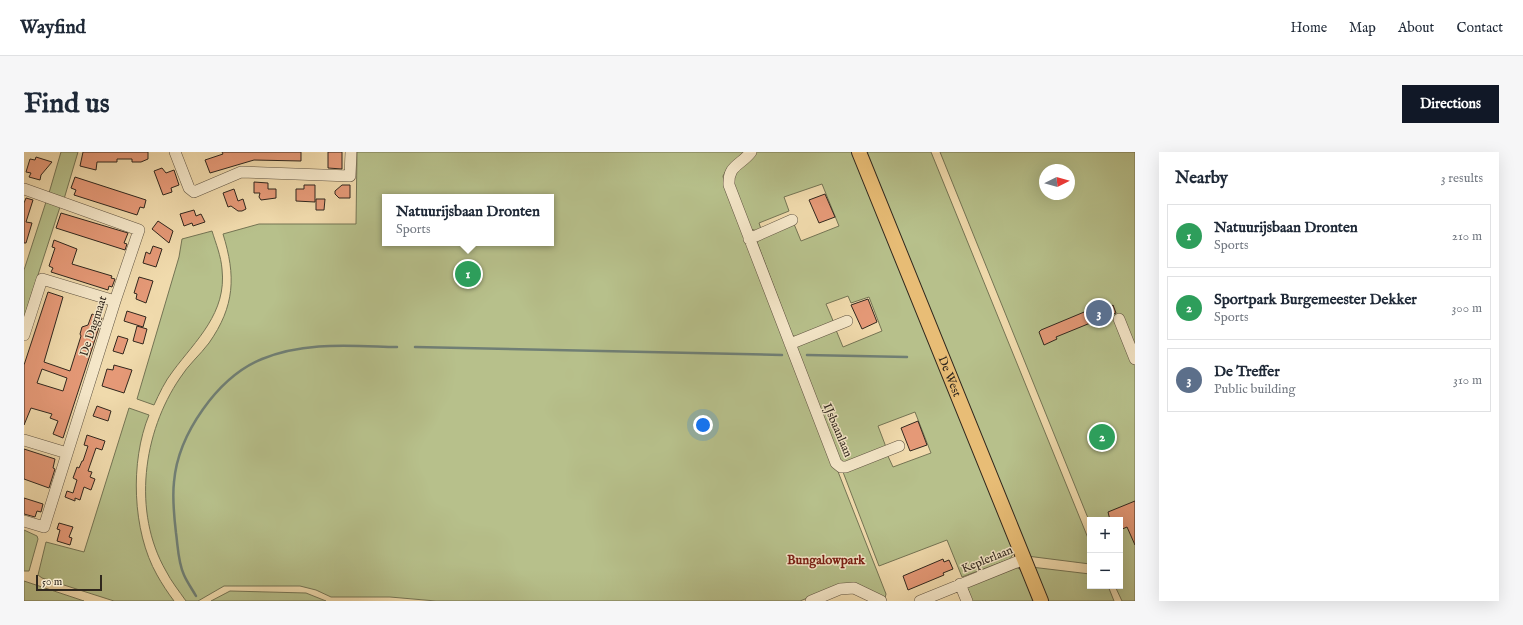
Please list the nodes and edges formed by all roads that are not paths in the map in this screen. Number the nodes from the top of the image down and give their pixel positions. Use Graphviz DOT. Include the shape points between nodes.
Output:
graph roads {
  1 [pos="175,152"];
  2 [pos="351,152"];
  3 [pos="751,152"];
  4 [pos="859,152"];
  5 [pos="24,189"];
  6 [pos="792,220"];
  7 [pos="749,238"];
  8 [pos="114,301"];
  9 [pos="1119,319"];
  10 [pos="847,321"];
  11 [pos="24,335"];
  12 [pos="790,344"];
  13 [pos="1135,359"];
  14 [pos="24,440"];
  15 [pos="899,446"];
  16 [pos="67,453"];
  17 [pos="24,521"];
  18 [pos="1024,559"];
  19 [pos="960,584"];
  20 [pos="811,601"];
  21 [pos="881,601"];
  22 [pos="920,601"];
  23 [pos="967,601"];
  24 [pos="1041,601"];
  1 -- 2 [label="street" via="189,188 194,192 241,172 350,176"];
  3 -- 7 [label="street, IJsbaanlaan" via="746,159 731,169 728,176"];
  4 -- 18 [label="main road, De West"];
  5 -- 8 [label="street, De Dagmaat" via="140,230"];
  6 -- 7 [label="street"];
  7 -- 12 [label="street, IJsbaanlaan"];
  8 -- 11 [label="street" via="42,279"];
  8 -- 16 [label="street, De Dagmaat"];
  9 -- 13 [label="street"];
  10 -- 12 [label="street"];
  12 -- 15 [label="street, IJsbaanlaan" via="836,464 846,468"];
  14 -- 16 [label="street"];
  16 -- 17 [label="street, De Dagmaat" via="44,527"];
  18 -- 19 [label="street, Keplerlaan"];
  18 -- 24 [label="main road, De West"];
  19 -- 22 [label="street, Keplerlaan"];
  19 -- 23 [label="street, Keplerlaan"];
  20 -- 21 [label="street" via="840,589 854,588"];
}
